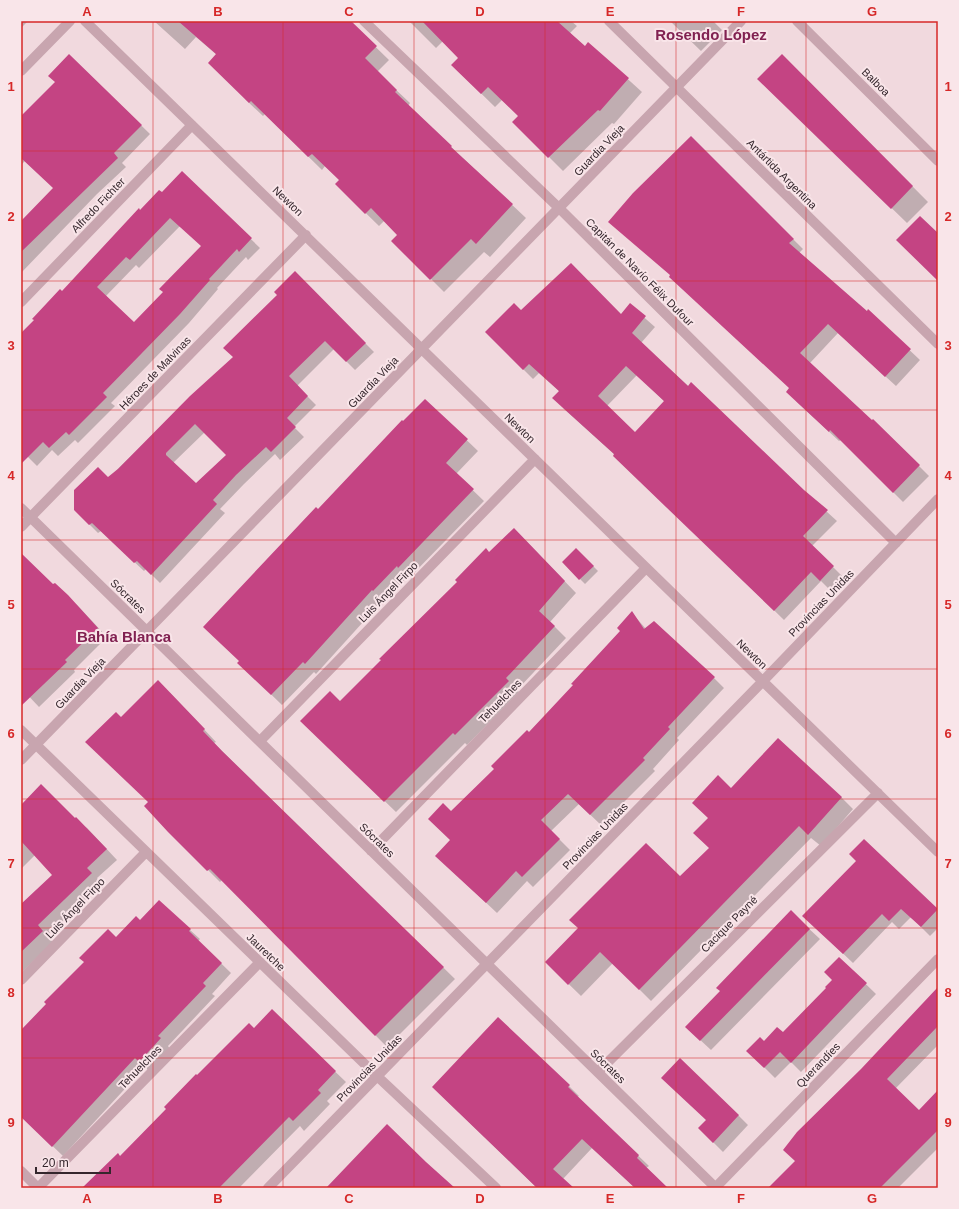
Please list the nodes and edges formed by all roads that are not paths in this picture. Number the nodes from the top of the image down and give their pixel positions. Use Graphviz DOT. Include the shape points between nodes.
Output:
graph roads {
  1 [pos="70,21"];
  2 [pos="85,21"];
  3 [pos="364,21"];
  4 [pos="609,21"];
  5 [pos="741,21"];
  6 [pos="797,21"];
  7 [pos="21,71"];
  8 [pos="677,87"];
  9 [pos="192,125"];
  10 [pos="938,160"];
  11 [pos="559,208"];
  12 [pos="306,235"];
  13 [pos="21,302"];
  14 [pos="938,344"];
  15 [pos="421,350"];
  16 [pos="535,459"];
  17 [pos="938,499"];
  18 [pos="21,508"];
  19 [pos="30,517"];
  20 [pos="21,527"];
  21 [pos="896,543"];
  22 [pos="646,568"];
  23 [pos="148,631"];
  24 [pos="763,682"];
  25 [pos="21,730"];
  26 [pos="260,741"];
  27 [pos="36,745"];
  28 [pos="21,760"];
  29 [pos="878,793"];
  30 [pos="371,851"];
  31 [pos="146,852"];
  32 [pos="938,852"];
  33 [pos="938,959"];
  34 [pos="260,962"];
  35 [pos="487,964"];
  36 [pos="21,980"];
  37 [pos="598,1072"];
  38 [pos="377,1076"];
  39 [pos="21,1171"];
  40 [pos="271,1187"];
  41 [pos="38,1188"];
  42 [pos="496,1188"];
  43 [pos="716,1188"];
  1 -- 7 [label="street"];
  2 -- 9 [label="street, Newton"];
  3 -- 11 [label="street, Capitán de Navío Félix Dufour"];
  4 -- 8 [label="street, Antártida Argentina"];
  5 -- 8 [label="street, Guardia Vieja"];
  6 -- 10 [label="street, Balboa"];
  8 -- 11 [label="street, Guardia Vieja"];
  8 -- 14 [label="street, Antártida Argentina"];
  9 -- 12 [label="street, Newton"];
  9 -- 13 [label="street, Alfredo Fichter"];
  11 -- 15 [label="street, Guardia Vieja"];
  11 -- 21 [label="street, Capitán de Navío Félix Dufour"];
  12 -- 15 [label="street, Newton"];
  12 -- 19 [label="street, Héroes de Malvinas"];
  15 -- 16 [label="street, Newton"];
  15 -- 23 [label="street, Guardia Vieja"];
  16 -- 22 [label="street, Newton"];
  16 -- 26 [label="street, Luis Ángel Firpo"];
  17 -- 21 [label="street, Provincias Unidas"];
  18 -- 19 [label="street, Sócrates"];
  19 -- 20 [label="street, Héroes de Malvinas"];
  19 -- 23 [label="street, Sócrates"];
  21 -- 24 [label="street, Provincias Unidas"];
  22 -- 24 [label="street, Newton"];
  22 -- 30 [label="street, Tehuelches"];
  23 -- 26 [label="street, Sócrates"];
  23 -- 27 [label="street, Guardia Vieja"];
  24 -- 29 [label="street, Newton"];
  24 -- 35 [label="street, Provincias Unidas"];
  25 -- 27 [label="street, Jauretche"];
  26 -- 30 [label="street, Sócrates"];
  27 -- 28 [label="street, Guardia Vieja"];
  27 -- 31 [label="street, Jauretche"];
  29 -- 32 [label="street, Newton"];
  29 -- 37 [label="street, Cacique Payné"];
  30 -- 35 [label="street, Sócrates"];
  31 -- 34 [label="street, Jauretche"];
  31 -- 36 [label="street, Luis Ángel Firpo"];
  33 -- 43 [label="street, Querandíes"];
  34 -- 38 [label="street, Jauretche"];
  34 -- 41 [label="street, Tehuelches"];
  35 -- 37 [label="street, Sócrates"];
  35 -- 38 [label="street, Provincias Unidas"];
  37 -- 43 [label="street, Sócrates"];
  38 -- 40 [label="street, Provincias Unidas"];
  38 -- 42 [label="street, Jauretche"];
  39 -- 41 [label="street"];
}
